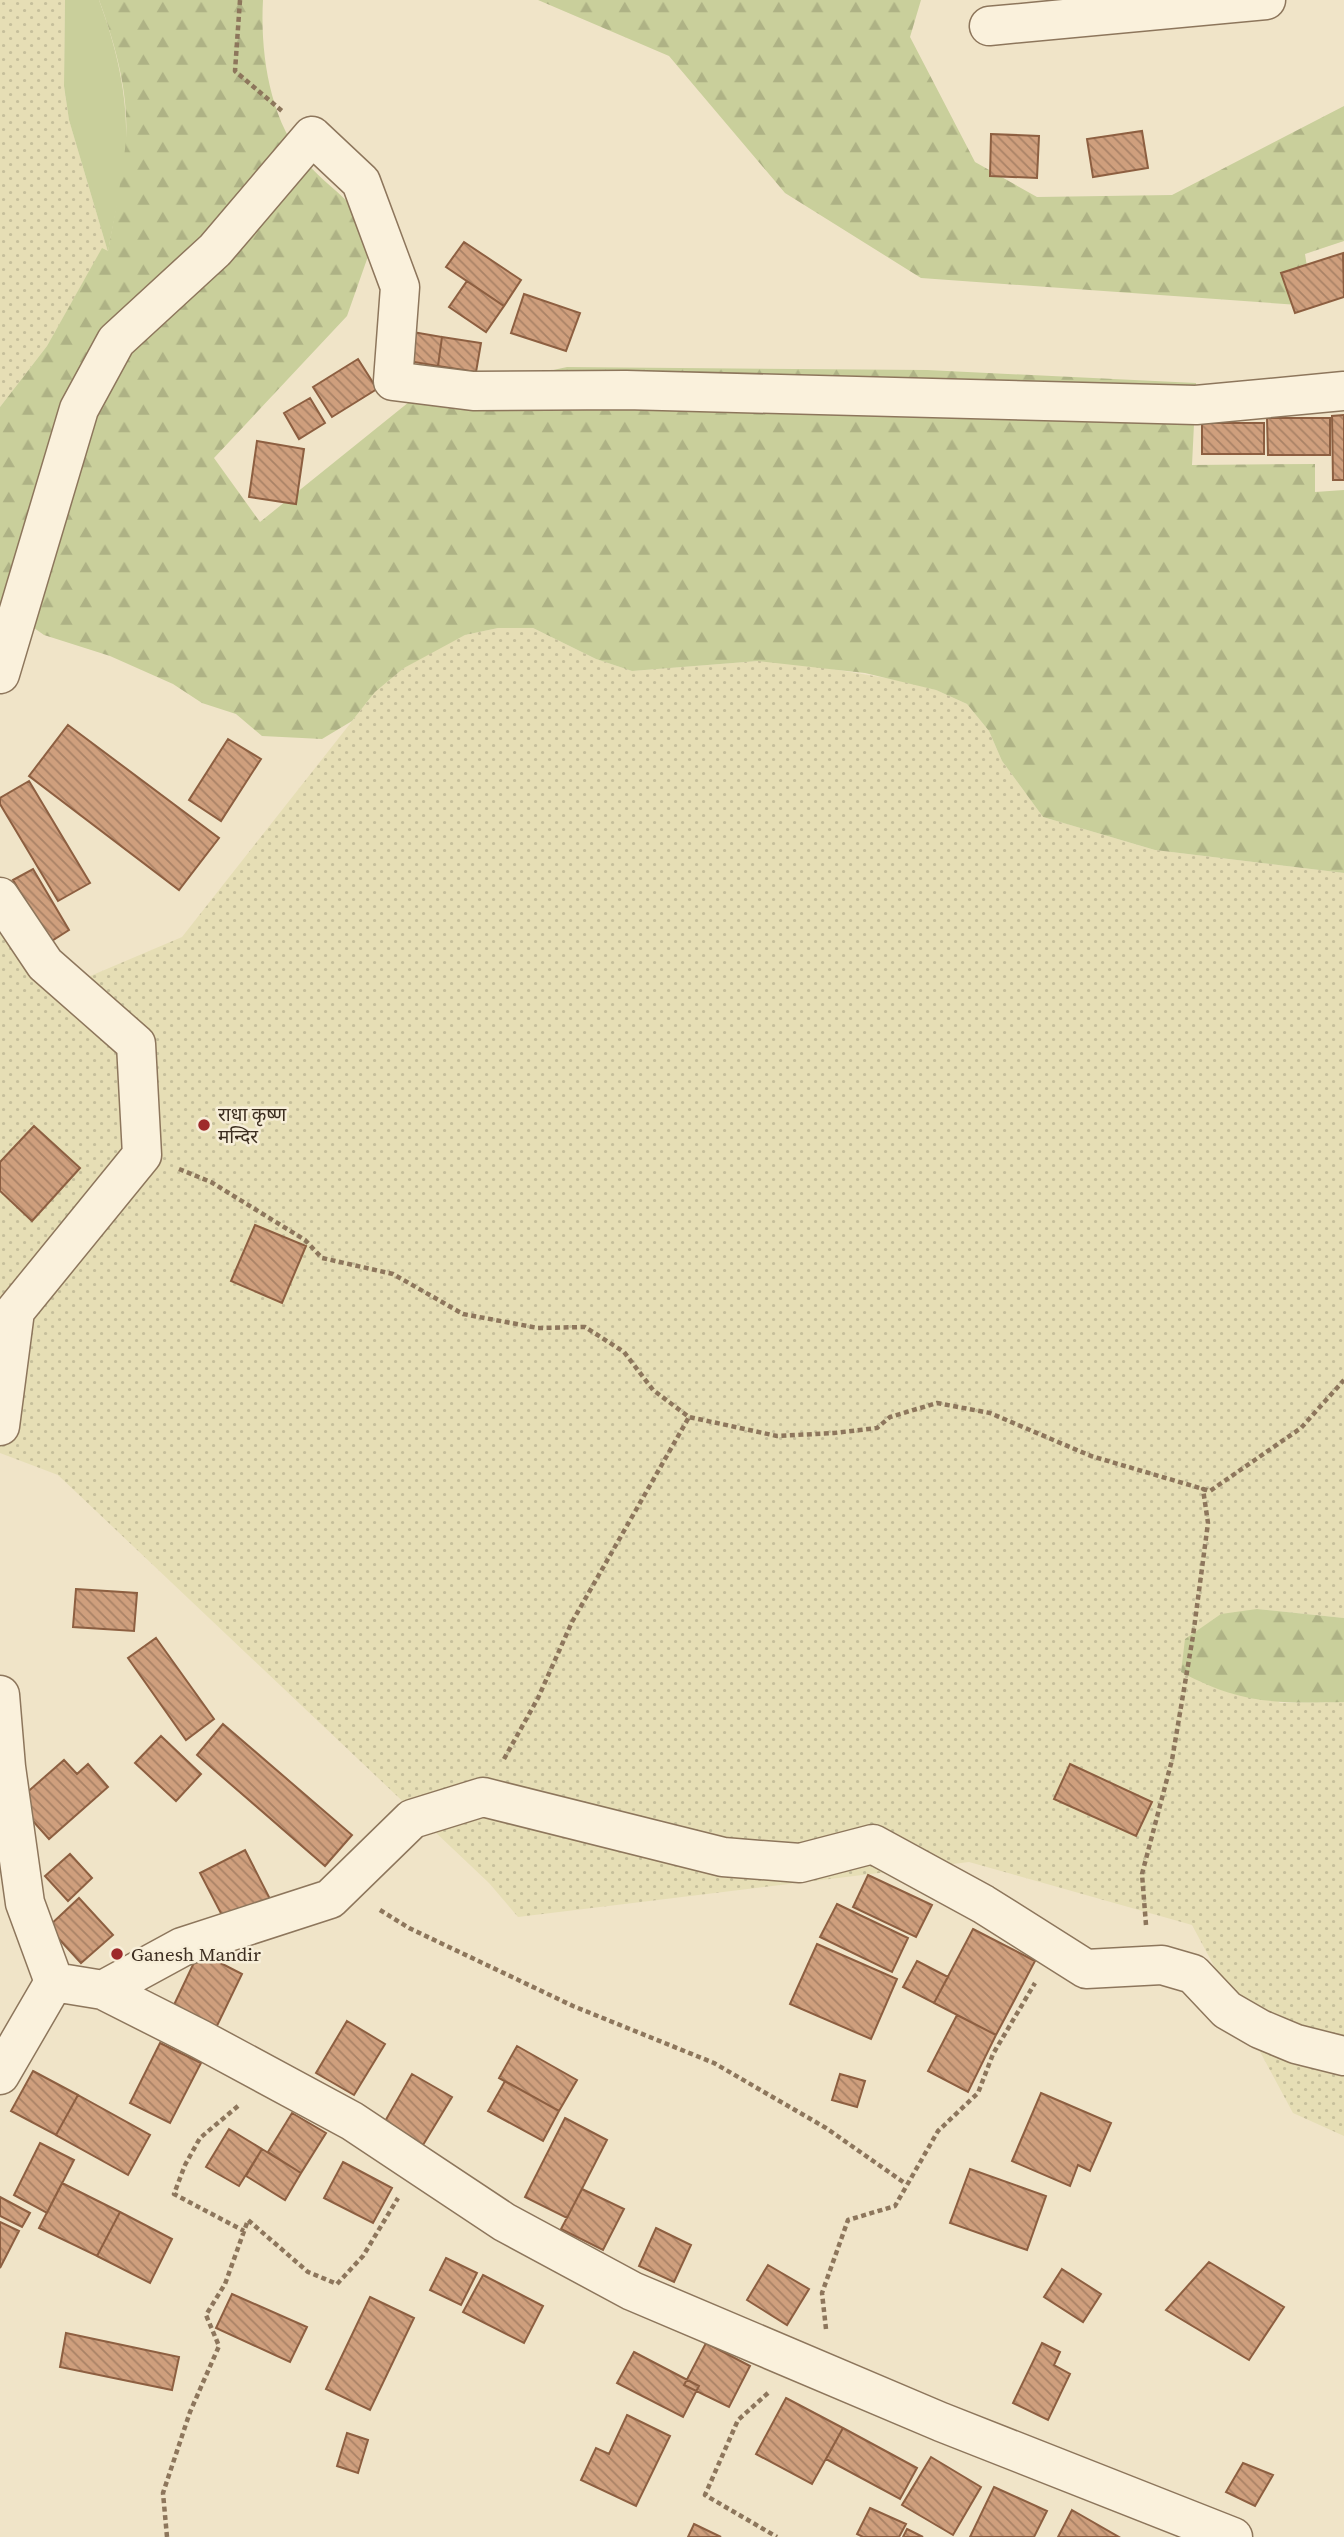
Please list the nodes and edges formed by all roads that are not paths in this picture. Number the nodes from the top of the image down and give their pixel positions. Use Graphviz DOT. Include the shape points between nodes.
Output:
graph roads {
  1 [pos="1266,0"];
  2 [pos="989,26"];
  3 [pos="1344,391"];
  4 [pos="0,674"];
  5 [pos="0,897"];
  6 [pos="0,1426"];
  7 [pos="0,1695"];
  8 [pos="54,1982"];
  9 [pos="103,1990"];
  10 [pos="1344,2056"];
  11 [pos="0,2075"];
  12 [pos="1233,2537"];
  1 -- 2 [label="street"];
  3 -- 4 [label="street" via="1196,405 626,390 473,391 393,381 400,287 361,182 312,136 215,250 116,341 79,409"];
  5 -- 6 [label="street" via="45,964 136,1044 142,1155 15,1311"];
  7 -- 8 [label="street" via="25,1903"];
  8 -- 9 [label="street"];
  8 -- 11 [label="street"];
  9 -- 10 [label="street" via="182,1947 330,1899 412,1819 483,1797 723,1857 800,1863 873,1844 983,1904 1086,1969 1163,1965 1193,1974 1227,2010 1261,2029"];
  9 -- 12 [label="street" via="352,2121 504,2222 632,2291 941,2422"];
}
